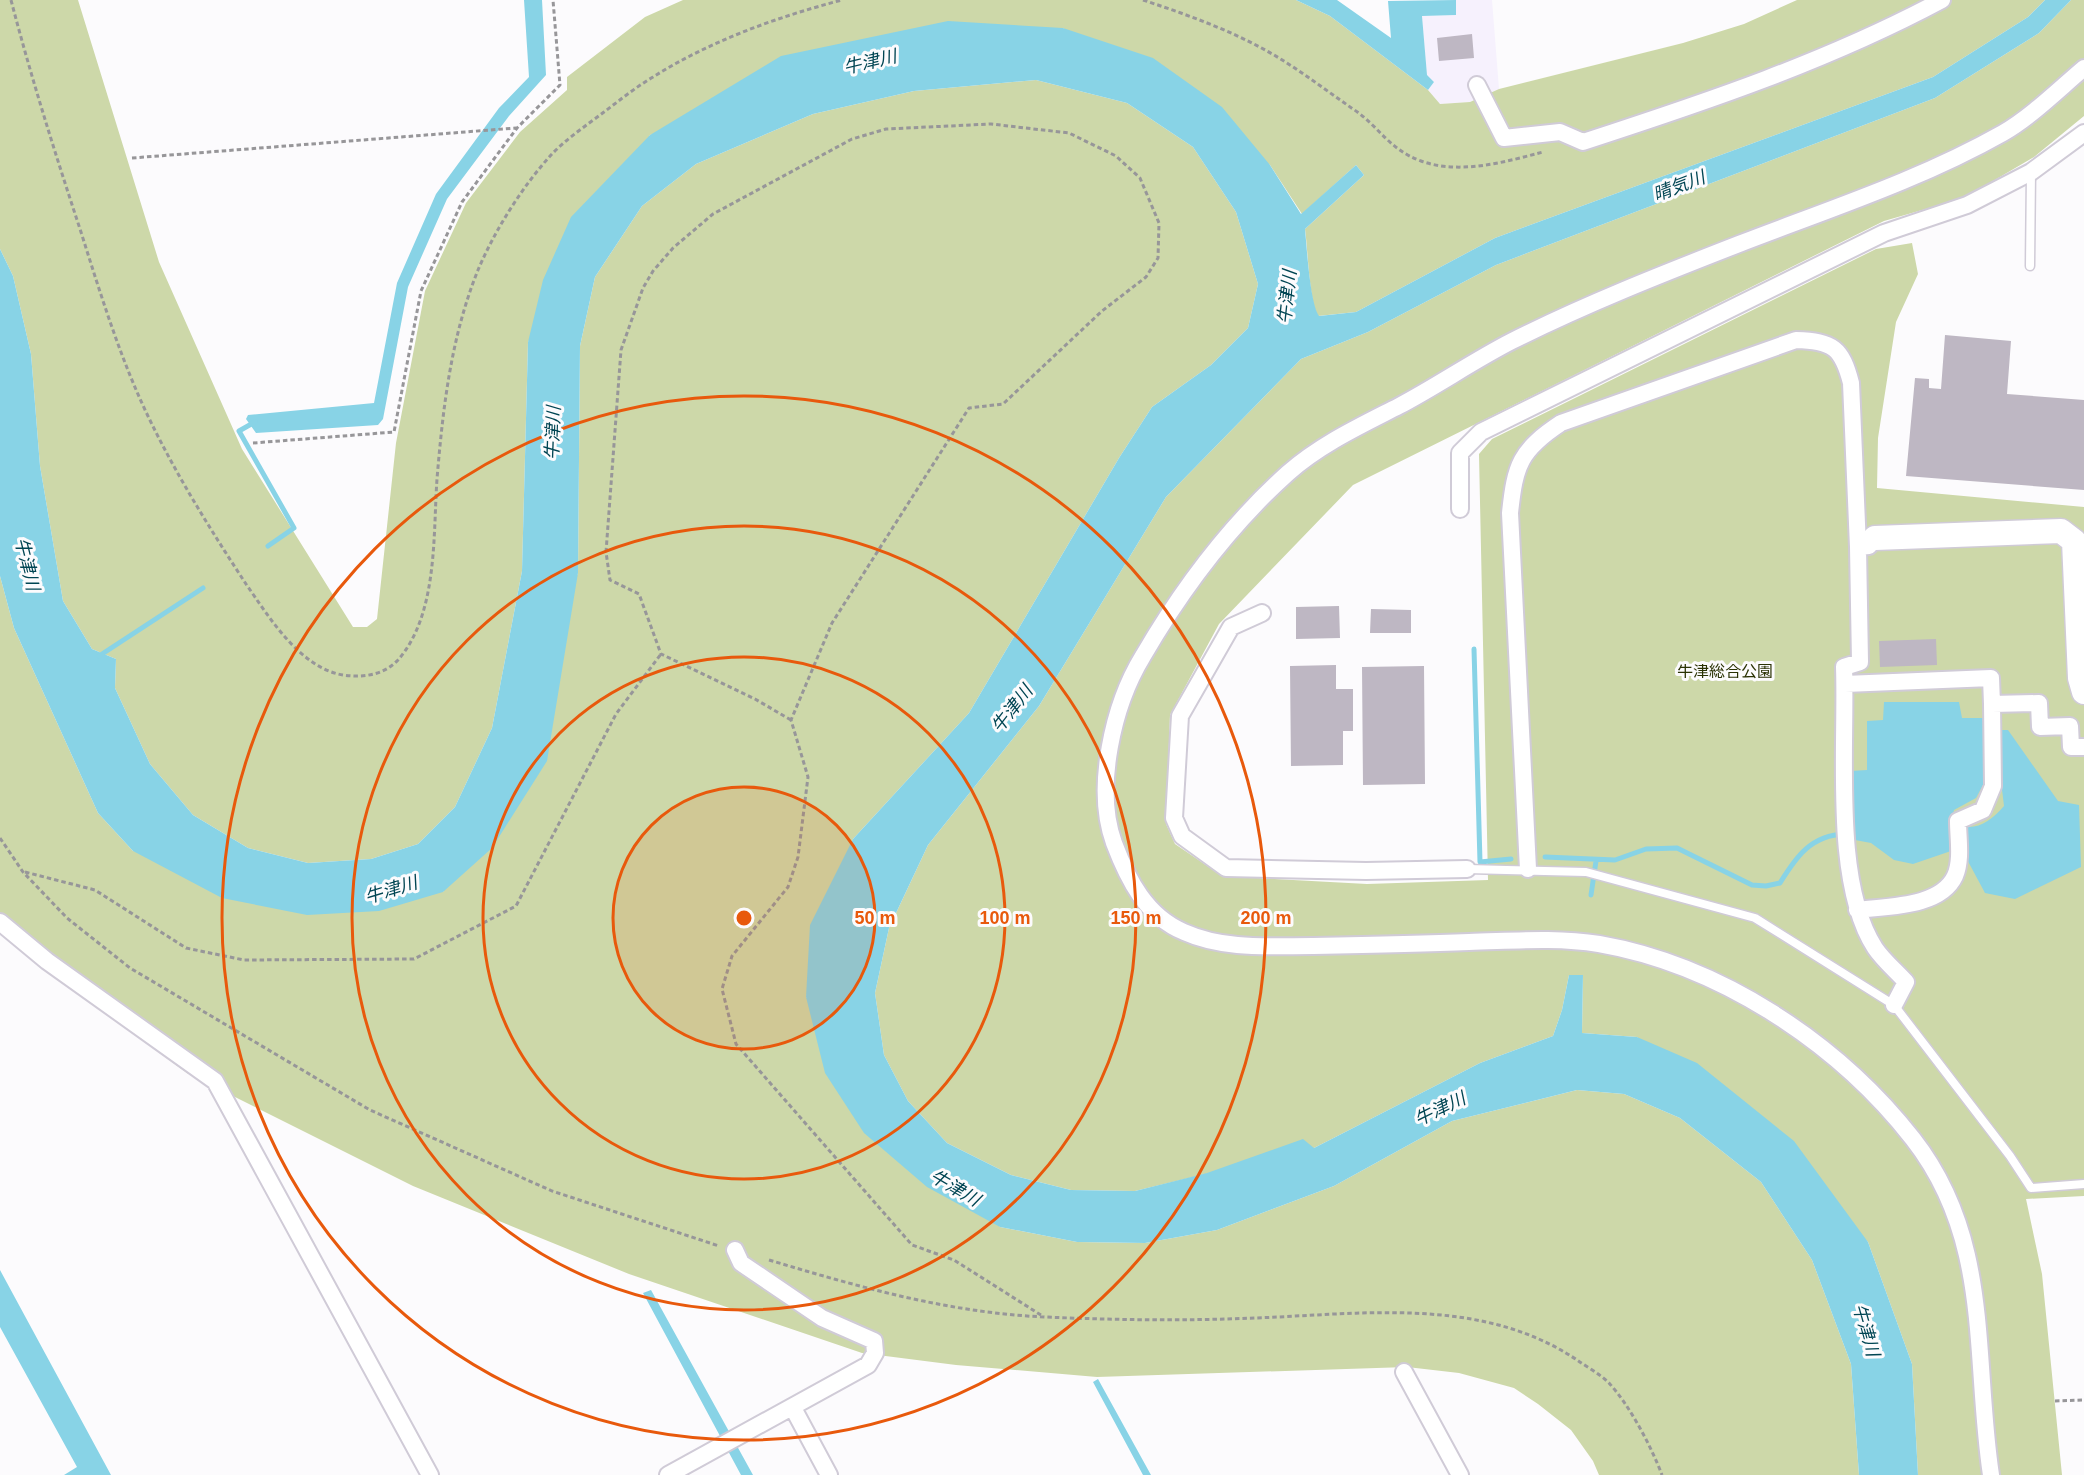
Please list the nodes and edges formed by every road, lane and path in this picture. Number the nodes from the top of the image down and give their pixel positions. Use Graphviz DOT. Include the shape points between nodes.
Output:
graph roads {
  1 [pos="11,0"];
  2 [pos="553,0"];
  3 [pos="842,0"];
  4 [pos="1143,0"];
  5 [pos="1942,0"];
  6 [pos="2084,68"];
  7 [pos="1477,85"];
  8 [pos="517,128"];
  9 [pos="2084,133"];
  10 [pos="1552,150"];
  11 [pos="132,158"];
  12 [pos="2031,172"];
  13 [pos="2030,266"];
  14 [pos="253,443"];
  15 [pos="1460,509"];
  16 [pos="1866,543"];
  17 [pos="1263,613"];
  18 [pos="661,654"];
  19 [pos="1845,684"];
  20 [pos="2084,692"];
  21 [pos="1992,705"];
  22 [pos="791,720"];
  23 [pos="2084,747"];
  24 [pos="0,838"];
  25 [pos="1467,869"];
  26 [pos="1528,869"];
  27 [pos="23,872"];
  28 [pos="1857,910"];
  29 [pos="0,921"];
  30 [pos="1894,1005"];
  31 [pos="2084,1184"];
  32 [pos="735,1250"];
  33 [pos="769,1260"];
  34 [pos="1044,1317"];
  35 [pos="1404,1372"];
  36 [pos="2084,1400"];
  37 [pos="2055,1401"];
  38 [pos="793,1408"];
  39 [pos="430,1475"];
  40 [pos="668,1475"];
  41 [pos="829,1475"];
  42 [pos="1460,1475"];
  43 [pos="1662,1475"];
  44 [pos="1991,1475"];
  1 -- 3 [label="path" via="54,152 112,330 147,415 208,526 255,598 291,642 320,668 358,677 375,674 395,663 410,643 422,612 451,360 479,268 518,200 552,153 653,76 793,13"];
  2 -- 8 [label="path" via="560,85"];
  4 -- 10 [label="path" via="1205,21 1274,55 1357,111 1392,146 1422,162 1451,166 1499,164"];
  5 -- 7 [label="street" via="1891,28 1774,77 1583,142 1560,132 1504,138"];
  6 -- 44 [label="street" via="2009,130 1928,170 1628,287 1517,339 1397,407 1351,428 1291,470 1237,524 1179,596 1137,665 1121,698 1106,774 1109,830 1128,879 1151,909 1179,931 1219,944 1270,946 1541,940 1600,945 1675,965 1736,993 1801,1030 1866,1084 1916,1142 1947,1191 1965,1236 1976,1301"];
  8 -- 11 [label="path"];
  8 -- 14 [label="path" via="462,202 421,291 394,432"];
  9 -- 12 [label="street"];
  12 -- 13 [label="lane"];
  12 -- 15 [label="street" via="1968,205 1884,233 1481,432 1460,453"];
  16 -- 19 [label="street" via="1860,662 1845,668"];
  16 -- 20 [label="street" via="2061,531 2074,541 2080,678"];
  16 -- 26 [label="street" via="1851,383 1845,361 1835,348 1817,340 1797,340 1561,423 1536,440 1514,473 1510,513"];
  17 -- 25 [label="street" via="1231,627 1180,716 1174,818 1182,836 1226,868"];
  18 -- 22 [label="path"];
  18 -- 22 [label="path" via="639,594 610,580 606,552 621,350 643,288 672,249 713,214 852,139 886,129 991,124 1069,133 1116,156 1140,178 1159,223 1158,258 1146,277 1102,311 1003,404 969,408 832,623"];
  18 -- 27 [label="path" via="616,714 516,906 414,959 244,960 186,948 94,890"];
  19 -- 21 [label="street" via="1990,678"];
  19 -- 28 [label="street" via="1848,870"];
  21 -- 23 [label="street" via="2039,703 2040,727 2070,726 2071,747"];
  21 -- 28 [label="street" via="1993,786 1983,810 1958,821 1955,877 1942,892 1926,900"];
  22 -- 34 [label="path" via="808,777 798,857 788,887 732,956 722,989 736,1044 912,1245 954,1260"];
  24 -- 27 [label="path"];
  25 -- 26 [label="lane"];
  26 -- 30 [label="lane" via="1586,872 1755,918"];
  27 -- 32 [label="path" via="66,918 130,968 370,1110 552,1191"];
  28 -- 30 [label="street" via="1875,948 1906,982"];
  29 -- 39 [label="street" via="47,961 215,1081"];
  30 -- 31 [label="lane" via="2031,1188"];
  32 -- 38 [label="street" via="741,1263 822,1318 874,1341 875,1353 868,1365"];
  33 -- 34 [label="path" via="872,1290 968,1310"];
  34 -- 43 [label="path" via="1252,1318 1377,1311 1443,1315 1509,1327 1558,1348 1608,1382 1650,1444"];
  35 -- 42 [label="street"];
  36 -- 37 [label="path"];
  38 -- 40 [label="street"];
  38 -- 41 [label="street"];
}
